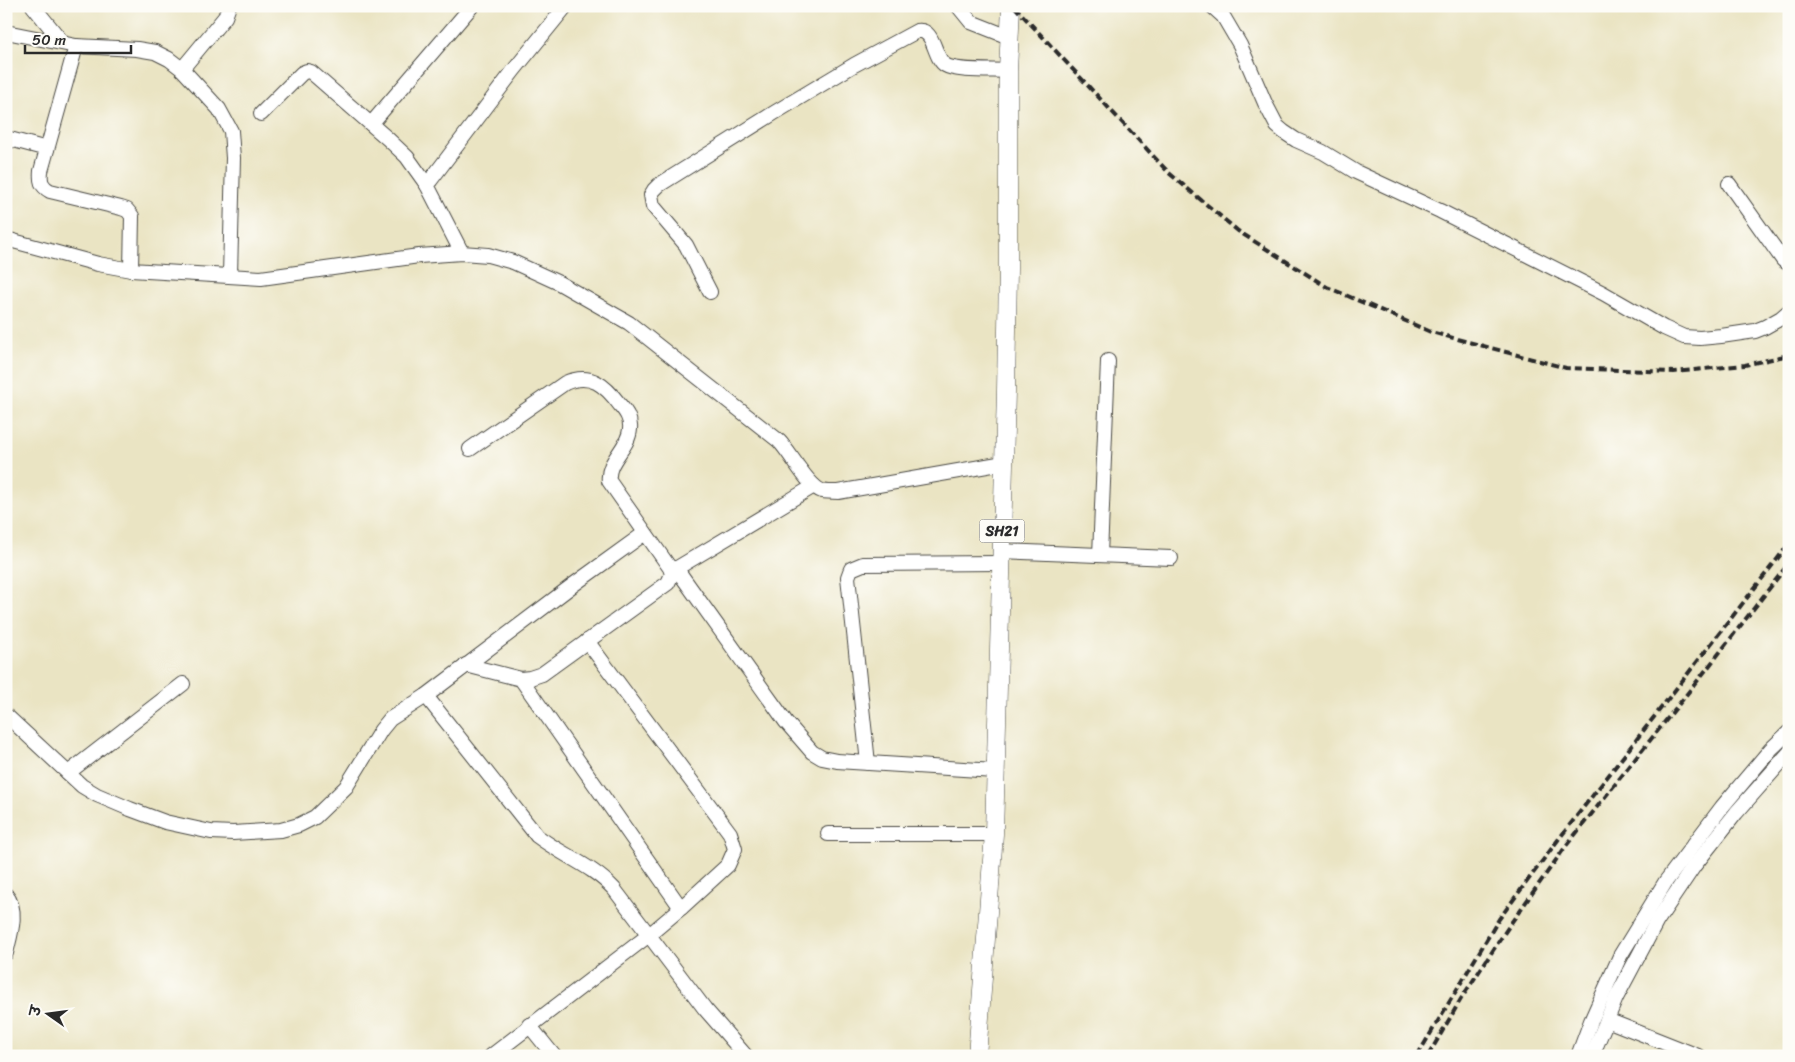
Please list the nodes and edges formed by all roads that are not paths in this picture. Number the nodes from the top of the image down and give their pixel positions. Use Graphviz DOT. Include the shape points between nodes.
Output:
graph roads {
  1 [pos="33,6"];
  2 [pos="228,6"];
  3 [pos="472,6"];
  4 [pos="566,6"];
  5 [pos="958,6"];
  6 [pos="1011,6"];
  7 [pos="1212,6"];
  8 [pos="6,32"];
  9 [pos="1010,38"];
  10 [pos="69,44"];
  11 [pos="182,69"];
  12 [pos="1008,71"];
  13 [pos="261,114"];
  14 [pos="371,124"];
  15 [pos="6,138"];
  16 [pos="47,149"];
  17 [pos="1729,184"];
  18 [pos="427,185"];
  19 [pos="6,239"];
  20 [pos="462,253"];
  21 [pos="1789,264"];
  22 [pos="131,270"];
  23 [pos="230,275"];
  24 [pos="710,292"];
  25 [pos="1789,311"];
  26 [pos="1108,361"];
  27 [pos="470,449"];
  28 [pos="1004,463"];
  29 [pos="814,486"];
  30 [pos="646,533"];
  31 [pos="1100,555"];
  32 [pos="1001,557"];
  33 [pos="1171,558"];
  34 [pos="674,570"];
  35 [pos="587,641"];
  36 [pos="466,665"];
  37 [pos="521,679"];
  38 [pos="183,684"];
  39 [pos="426,696"];
  40 [pos="7,716"];
  41 [pos="1789,732"];
  42 [pos="1789,753"];
  43 [pos="868,763"];
  44 [pos="995,771"];
  45 [pos="68,773"];
  46 [pos="828,834"];
  47 [pos="994,834"];
  48 [pos="6,895"];
  49 [pos="681,908"];
  50 [pos="649,935"];
  51 [pos="6,953"];
  52 [pos="1607,1020"];
  53 [pos="529,1025"];
  54 [pos="491,1056"];
  55 [pos="554,1056"];
  56 [pos="746,1056"];
  57 [pos="978,1056"];
  58 [pos="1578,1056"];
  59 [pos="1592,1056"];
  60 [pos="1698,1056"];
  1 -- 10 [label="street"];
  2 -- 11 [label="street" via="221,21"];
  3 -- 14 [label="street"];
  4 -- 18 [label="street"];
  5 -- 9 [label="street" via="972,22"];
  6 -- 9 [label="main road, SH21"];
  7 -- 25 [label="street" via="1223,16 1240,45 1264,103 1278,126 1296,140 1356,172 1440,211 1684,337 1721,336 1765,328"];
  8 -- 10 [label="street"];
  9 -- 12 [label="main road, SH21"];
  10 -- 11 [label="street" via="155,52"];
  10 -- 16 [label="street"];
  11 -- 23 [label="street" via="219,110 231,131 234,158"];
  12 -- 24 [label="street" via="951,67 941,61 927,33 920,30 854,65 658,185 651,196 653,206 686,245"];
  12 -- 28 [label="main road, SH21"];
  13 -- 14 [label="street" via="307,71"];
  14 -- 18 [label="street" via="407,157"];
  15 -- 16 [label="street"];
  16 -- 22 [label="street" via="41,178 44,188 131,213"];
  17 -- 21 [label="street"];
  18 -- 20 [label="street"];
  19 -- 22 [label="street"];
  20 -- 23 [label="street" via="261,278"];
  20 -- 29 [label="street" via="488,255 512,262 559,283 629,323 779,441"];
  22 -- 23 [label="street"];
  26 -- 31 [label="street"];
  27 -- 30 [label="street" via="565,382 573,379 597,381 611,392 630,419 630,434 610,469 608,480"];
  28 -- 29 [label="street" via="838,492"];
  28 -- 32 [label="main road, SH21"];
  29 -- 34 [label="street"];
  30 -- 34 [label="street"];
  30 -- 36 [label="street"];
  31 -- 32 [label="street"];
  31 -- 33 [label="street"];
  32 -- 43 [label="street" via="862,564 851,569 848,577"];
  32 -- 44 [label="main road, SH21"];
  34 -- 35 [label="street" via="668,583"];
  34 -- 43 [label="street" via="786,722 812,752 828,760"];
  35 -- 37 [label="street" via="542,674"];
  35 -- 49 [label="street" via="734,841 735,849 728,865"];
  36 -- 37 [label="street"];
  36 -- 39 [label="street"];
  37 -- 49 [label="street"];
  38 -- 45 [label="street"];
  39 -- 45 [label="street" via="390,719 346,787 331,803 315,817 280,830 210,832 165,822 97,795"];
  39 -- 50 [label="street" via="537,836 606,880"];
  40 -- 45 [label="street"];
  41 -- 58 [label="street" via="1722,807 1666,881 1620,956"];
  42 -- 52 [label="street" via="1694,866 1657,921"];
  43 -- 44 [label="street"];
  44 -- 47 [label="main road, SH21"];
  46 -- 47 [label="street"];
  47 -- 57 [label="main road, SH21"];
  48 -- 51 [label="street" via="11,902 12,922"];
  49 -- 50 [label="street"];
  50 -- 53 [label="street"];
  50 -- 56 [label="street" via="705,1009"];
  52 -- 59 [label="street"];
  52 -- 60 [label="street"];
  53 -- 54 [label="street"];
  53 -- 55 [label="street"];
}
